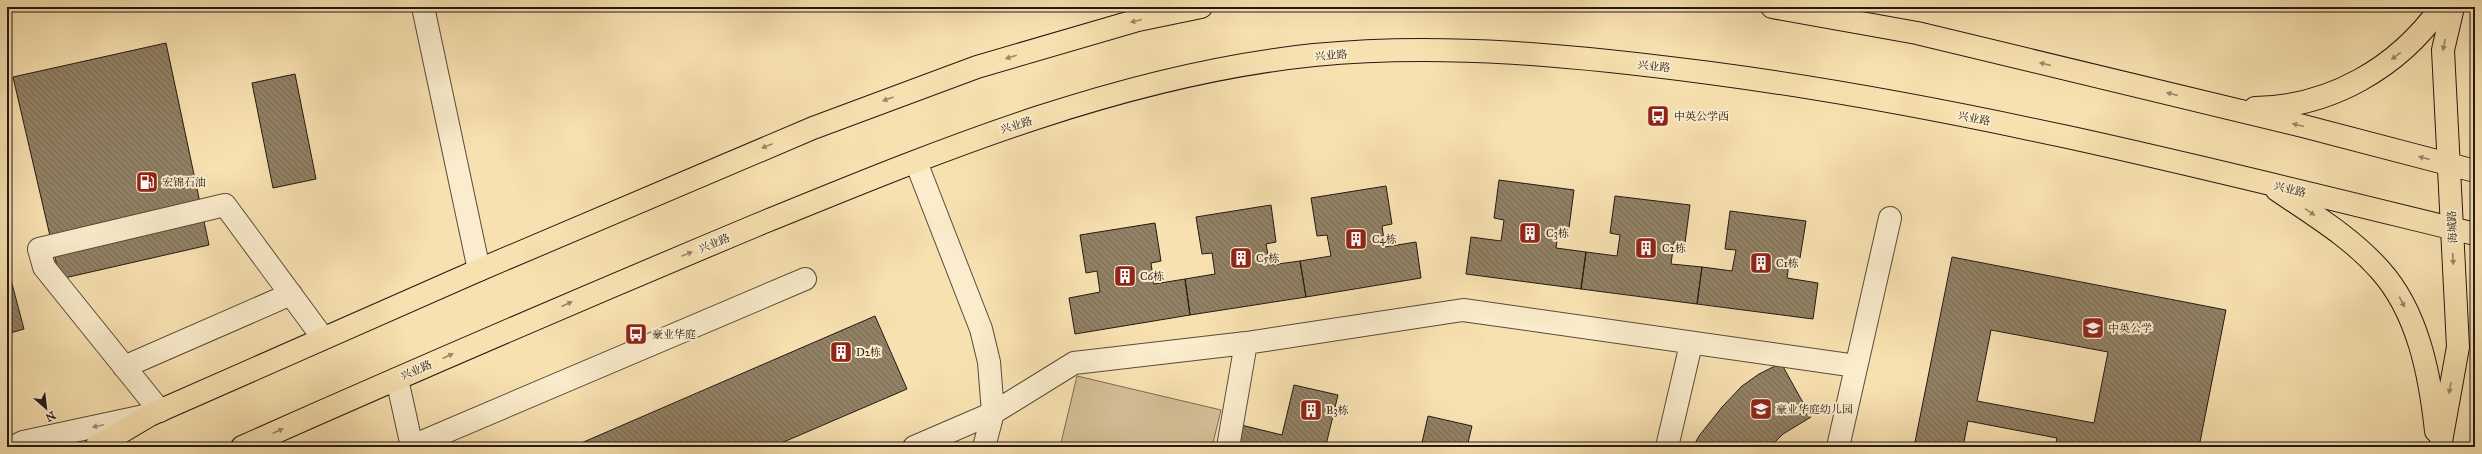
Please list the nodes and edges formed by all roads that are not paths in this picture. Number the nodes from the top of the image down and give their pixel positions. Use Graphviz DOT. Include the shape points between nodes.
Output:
graph roads {
  1 [pos="423,7"];
  2 [pos="1201,7"];
  3 [pos="1772,7"];
  4 [pos="2441,7"];
  5 [pos="2453,7"];
  6 [pos="2223,106"];
  7 [pos="916,162"];
  8 [pos="2449,164"];
  9 [pos="2475,171"];
  10 [pos="2266,183"];
  11 [pos="1890,218"];
  12 [pos="2452,228"];
  13 [pos="2475,234"];
  14 [pos="479,270"];
  15 [pos="804,279"];
  16 [pos="291,294"];
  17 [pos="323,338"];
  18 [pos="1246,343"];
  19 [pos="1691,344"];
  20 [pos="1856,366"];
  21 [pos="124,367"];
  22 [pos="397,379"];
  23 [pos="155,413"];
  24 [pos="993,413"];
  25 [pos="18,445"];
  26 [pos="96,447"];
  27 [pos="242,447"];
  28 [pos="411,447"];
  29 [pos="914,447"];
  30 [pos="984,447"];
  31 [pos="1228,447"];
  32 [pos="1667,447"];
  33 [pos="1838,447"];
  34 [pos="2439,447"];
  1 -- 14 [label="street"];
  2 -- 14 [label="main road, one-way" via="1138,20 1065,40 977,67 863,108 750,153"];
  6 -- 3 [label="main road, one-way" via="1917,33"];
  4 -- 6 [label="main road, one-way" via="2406,49 2380,69 2351,86 2320,98 2288,105 2256,108"];
  5 -- 8 [label="main road, 海城路, one-way" via="2443,50"];
  8 -- 6 [label="main road, one-way"];
  7 -- 10 [label="main road, 兴业路" via="987,134 1056,112 1201,73 1314,55 1431,49 1657,66 1793,84 2090,142"];
  22 -- 7 [label="main road, 兴业路, one-way" via="587,296 841,190"];
  7 -- 24 [label="street" via="981,329 989,362"];
  8 -- 9 [label="main road"];
  8 -- 12 [label="main road, 海城路"];
  10 -- 12 [label="main road, 兴业路"];
  10 -- 34 [label="main road, one-way" via="2356,246 2395,289 2425,362"];
  11 -- 20 [label="street"];
  12 -- 13 [label="main road, 兴业路"];
  12 -- 34 [label="main road, 海城路, one-way" via="2458,347"];
  14 -- 17 [label="main road"];
  15 -- 28 [label="street"];
  16 -- 17 [label="street"];
  16 -- 21 [label="street"];
  16 -- 21 [label="street" via="225,205 40,249 44,268"];
  17 -- 23 [label="main road"];
  18 -- 19 [label="street" via="1463,310"];
  18 -- 24 [label="street" via="1074,363"];
  18 -- 31 [label="street"];
  19 -- 20 [label="street"];
  19 -- 32 [label="street"];
  20 -- 33 [label="street"];
  21 -- 23 [label="street"];
  27 -- 22 [label="main road, 兴业路, one-way"];
  22 -- 28 [label="street"];
  23 -- 25 [label="street, one-way"];
  23 -- 26 [label="main road"];
  24 -- 29 [label="street"];
  24 -- 30 [label="street"];
}
